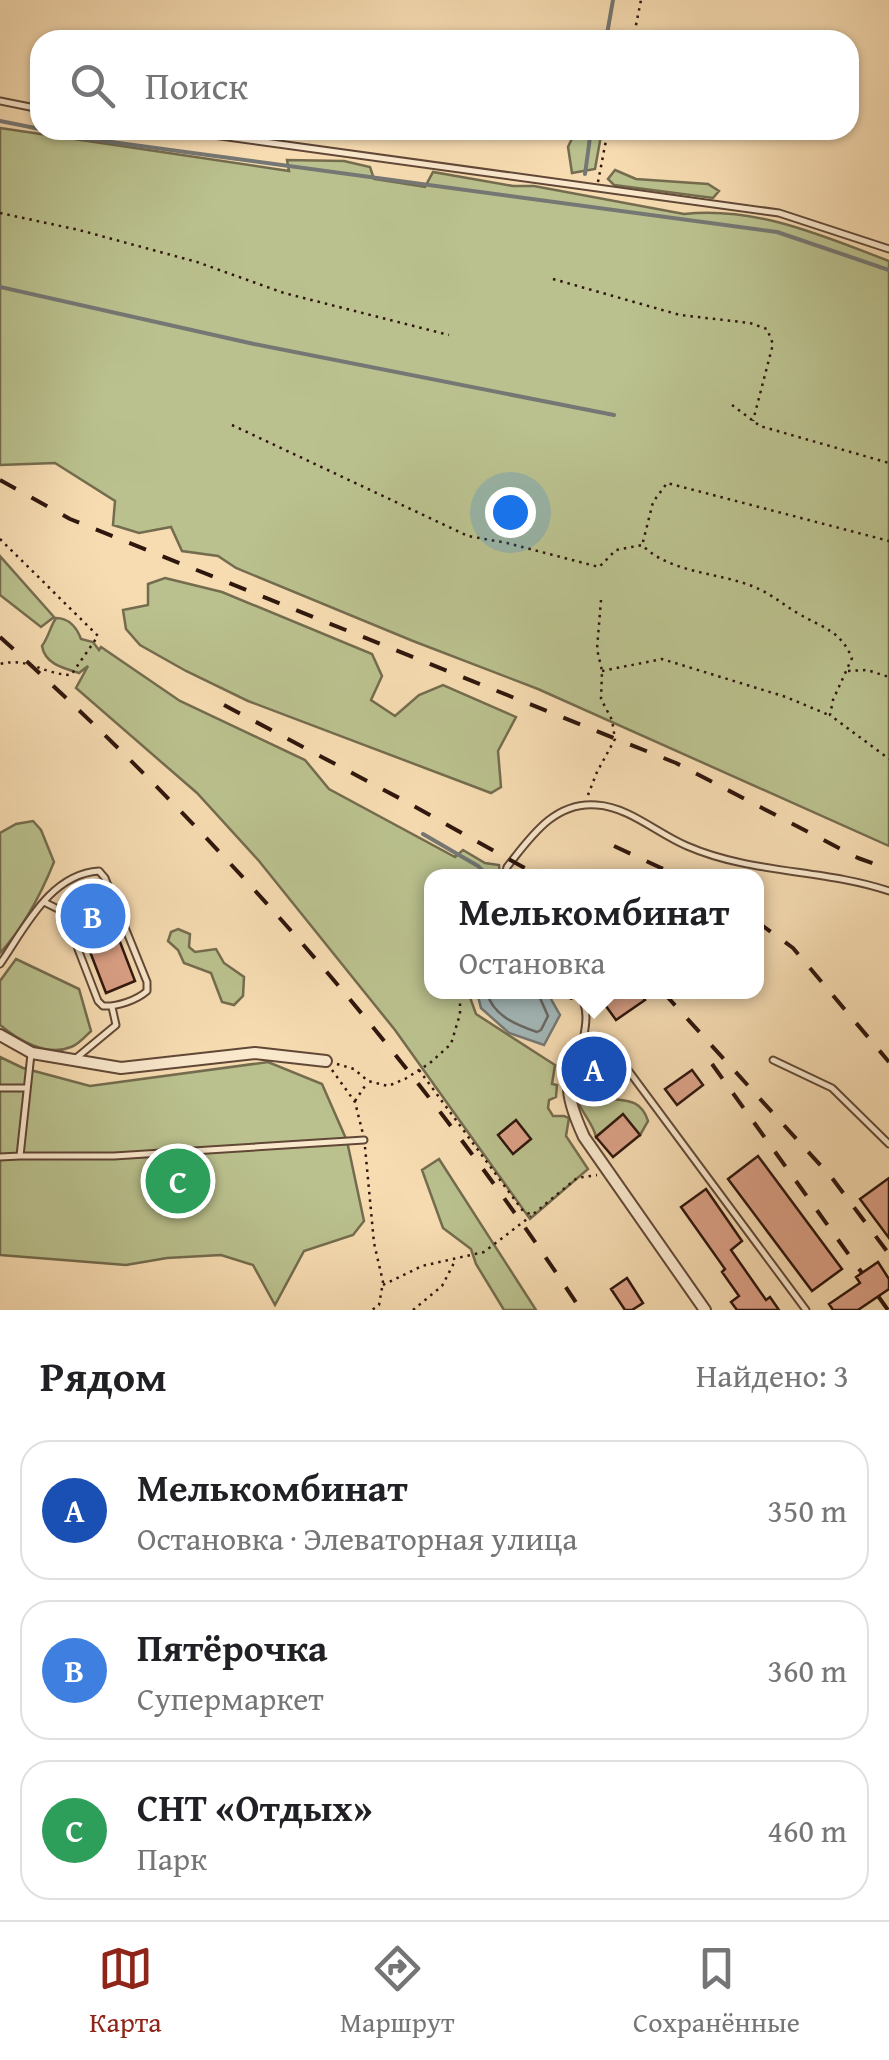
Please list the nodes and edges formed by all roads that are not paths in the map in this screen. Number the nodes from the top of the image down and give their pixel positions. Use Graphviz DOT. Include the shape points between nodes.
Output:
graph roads {
  1 [pos="0,101"];
  2 [pos="30,107"];
  3 [pos="248,140"];
  4 [pos="889,249"];
  5 [pos="506,869"];
  6 [pos="889,890"];
  7 [pos="44,902"];
  8 [pos="0,964"];
  9 [pos="583,999"];
  10 [pos="112,1007"];
  11 [pos="0,1035"];
  12 [pos="582,1045"];
  13 [pos="32,1053"];
  14 [pos="774,1060"];
  15 [pos="73,1061"];
  16 [pos="326,1061"];
  17 [pos="0,1088"];
  18 [pos="28,1088"];
  19 [pos="364,1140"];
  20 [pos="889,1144"];
  21 [pos="0,1156"];
  22 [pos="20,1156"];
  23 [pos="706,1310"];
  24 [pos="806,1310"];
  1 -- 2 [label="lane"];
  3 -- 4 [label="lane" via="779,213"];
  5 -- 6 [label="lane" via="544,821 597,804 721,858"];
  7 -- 8 [label="lane"];
  7 -- 10 [label="lane" via="66,918 98,1000"];
  7 -- 10 [label="lane" via="62,883 90,871 105,878 147,982 142,996"];
  9 -- 12 [label="lane"];
  10 -- 15 [label="lane" via="116,1025"];
  11 -- 13 [label="street"];
  12 -- 23 [label="street" via="568,1083 573,1114"];
  12 -- 24 [label="lane" via="624,1066"];
  13 -- 15 [label="street"];
  13 -- 18 [label="lane"];
  14 -- 20 [label="lane" via="832,1088"];
  15 -- 16 [label="street" via="121,1068 255,1053"];
  17 -- 18 [label="lane"];
  18 -- 22 [label="lane"];
  19 -- 22 [label="lane"];
  21 -- 22 [label="lane"];
}
